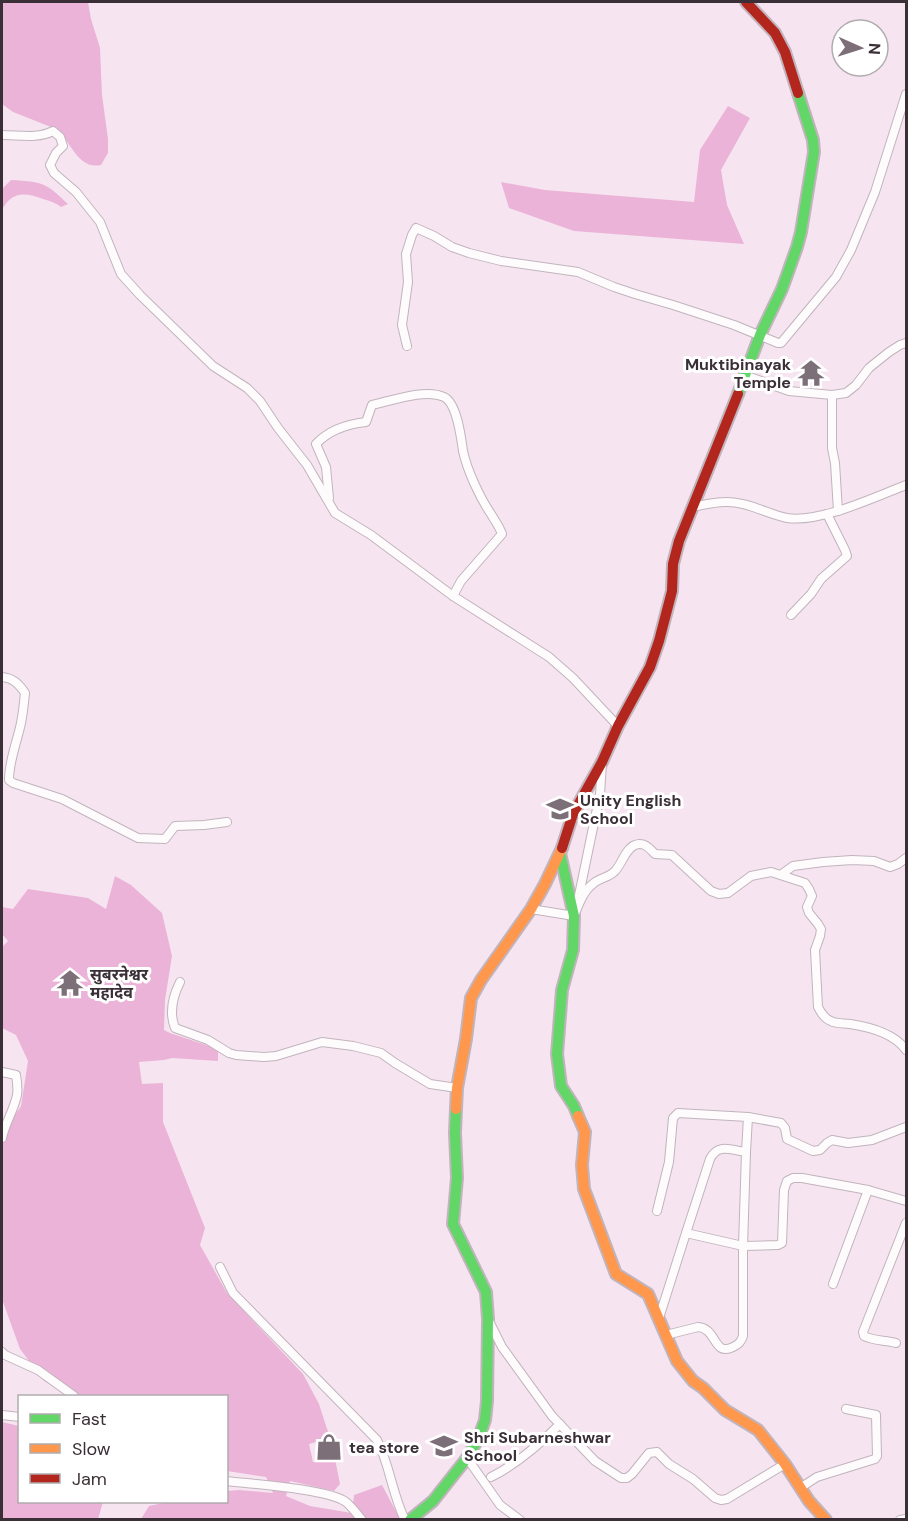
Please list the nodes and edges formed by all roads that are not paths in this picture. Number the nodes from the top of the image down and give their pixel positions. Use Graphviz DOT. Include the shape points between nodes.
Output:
graph roads {
  1 [pos="746,2"];
  2 [pos="906,94"];
  3 [pos="2,135"];
  4 [pos="760,335"];
  5 [pos="906,343"];
  6 [pos="407,346"];
  7 [pos="744,375"];
  8 [pos="832,395"];
  9 [pos="906,485"];
  10 [pos="330,504"];
  11 [pos="693,507"];
  12 [pos="838,511"];
  13 [pos="827,514"];
  14 [pos="453,596"];
  15 [pos="791,615"];
  16 [pos="2,677"];
  17 [pos="618,726"];
  18 [pos="602,762"];
  19 [pos="5,780"];
  20 [pos="227,822"];
  21 [pos="560,853"];
  22 [pos="906,858"];
  23 [pos="782,874"];
  24 [pos="531,909"];
  25 [pos="574,916"];
  26 [pos="180,982"];
  27 [pos="906,1050"];
  28 [pos="2,1072"];
  29 [pos="457,1088"];
  30 [pos="748,1117"];
  31 [pos="906,1127"];
  32 [pos="2,1138"];
  33 [pos="746,1152"];
  34 [pos="868,1190"];
  35 [pos="906,1201"];
  36 [pos="657,1211"];
  37 [pos="906,1223"];
  38 [pos="686,1233"];
  39 [pos="743,1246"];
  40 [pos="220,1267"];
  41 [pos="833,1284"];
  42 [pos="659,1318"];
  43 [pos="488,1319"];
  44 [pos="666,1335"];
  45 [pos="896,1343"];
  46 [pos="2,1352"];
  47 [pos="73,1395"];
  48 [pos="846,1409"];
  49 [pos="2,1415"];
  50 [pos="18,1417"];
  51 [pos="560,1424"];
  52 [pos="467,1458"];
  53 [pos="785,1464"];
  54 [pos="490,1477"];
  55 [pos="228,1481"];
  56 [pos="800,1488"];
  57 [pos="906,1519"];
  58 [pos="362,1520"];
  59 [pos="405,1520"];
  60 [pos="410,1520"];
  61 [pos="520,1520"];
  62 [pos="826,1520"];
  63 [pos="900,1520"];
  1 -- 4 [label="street" via="775,33 785,52 814,152 797,247"];
  2 -- 4 [label="street" via="875,192 836,277 781,343"];
  3 -- 10 [label="street" via="37,136 53,131 60,136 63,146 50,165 100,222 121,274 213,366 248,388 260,401"];
  4 -- 6 [label="street" via="578,272 469,253 416,228 406,254 408,282 402,325"];
  4 -- 7 [label="street"];
  5 -- 8 [label="street" via="869,368 846,393"];
  7 -- 8 [label="street" via="789,391"];
  7 -- 11 [label="street"];
  8 -- 12 [label="street"];
  9 -- 12 [label="street"];
  10 -- 14 [label="street" via="335,513"];
  10 -- 14 [label="street" via="326,467 316,444 322,437 347,425 366,422 372,405 414,395 446,397 454,410 465,459 476,486 502,534 461,581"];
  11 -- 13 [label="street" via="726,502 788,518"];
  11 -- 17 [label="street" via="673,564 672,591 659,641"];
  12 -- 13 [label="street"];
  13 -- 15 [label="street" via="847,556 821,579"];
  14 -- 17 [label="street" via="549,657"];
  16 -- 19 [label="street" via="18,684 26,693"];
  17 -- 18 [label="street"];
  18 -- 21 [label="street" via="573,814"];
  18 -- 25 [label="street" via="600,795"];
  19 -- 20 [label="street" via="62,800 138,838 165,839 175,826"];
  21 -- 24 [label="street"];
  21 -- 25 [label="street"];
  22 -- 23 [label="street" via="890,867 874,861 852,860 793,866"];
  23 -- 25 [label="street" via="751,876 729,893 719,894 672,855 661,856 635,844 615,871 594,883 580,899"];
  23 -- 27 [label="street" via="805,883 812,896 807,907 821,929 814,950 818,1007 823,1015 831,1021 873,1028"];
  24 -- 25 [label="street"];
  24 -- 29 [label="street" via="471,998"];
  25 -- 42 [label="street" via="573,950 562,990 557,1053 561,1086 585,1132 584,1190 616,1274 648,1294"];
  26 -- 29 [label="street" via="172,1014 175,1028 229,1053 264,1057 322,1042 353,1046 381,1053 430,1084"];
  28 -- 32 [label="street" via="16,1075 17,1094"];
  29 -- 43 [label="street" via="453,1224 486,1292"];
  30 -- 31 [label="street" via="781,1123 787,1139 813,1151 832,1140 872,1140"];
  30 -- 33 [label="street"];
  30 -- 36 [label="street" via="678,1113 673,1118 669,1162"];
  33 -- 38 [label="street" via="714,1152"];
  33 -- 39 [label="street"];
  34 -- 35 [label="street"];
  34 -- 39 [label="street" via="793,1178 784,1190 782,1243"];
  34 -- 41 [label="street"];
  37 -- 45 [label="street" via="863,1332 869,1339"];
  38 -- 39 [label="street"];
  38 -- 42 [label="street"];
  39 -- 44 [label="street" via="741,1342 722,1349 703,1328"];
  40 -- 59 [label="street" via="233,1293 377,1440"];
  42 -- 44 [label="street"];
  43 -- 51 [label="street" via="502,1347"];
  43 -- 52 [label="street" via="485,1420"];
  44 -- 53 [label="street" via="693,1382 725,1410 758,1430"];
  46 -- 47 [label="street" via="38,1370"];
  48 -- 56 [label="street" via="876,1415 877,1456 817,1477"];
  49 -- 50 [label="street"];
  51 -- 53 [label="street" via="595,1461 621,1478 627,1478 650,1453 657,1452 722,1500"];
  51 -- 54 [label="street" via="538,1446"];
  52 -- 60 [label="street" via="433,1501"];
  52 -- 61 [label="street" via="500,1505"];
  53 -- 56 [label="street"];
  55 -- 58 [label="street" via="334,1497 345,1502"];
  56 -- 62 [label="street"];
  57 -- 63 [label="street"];
}
